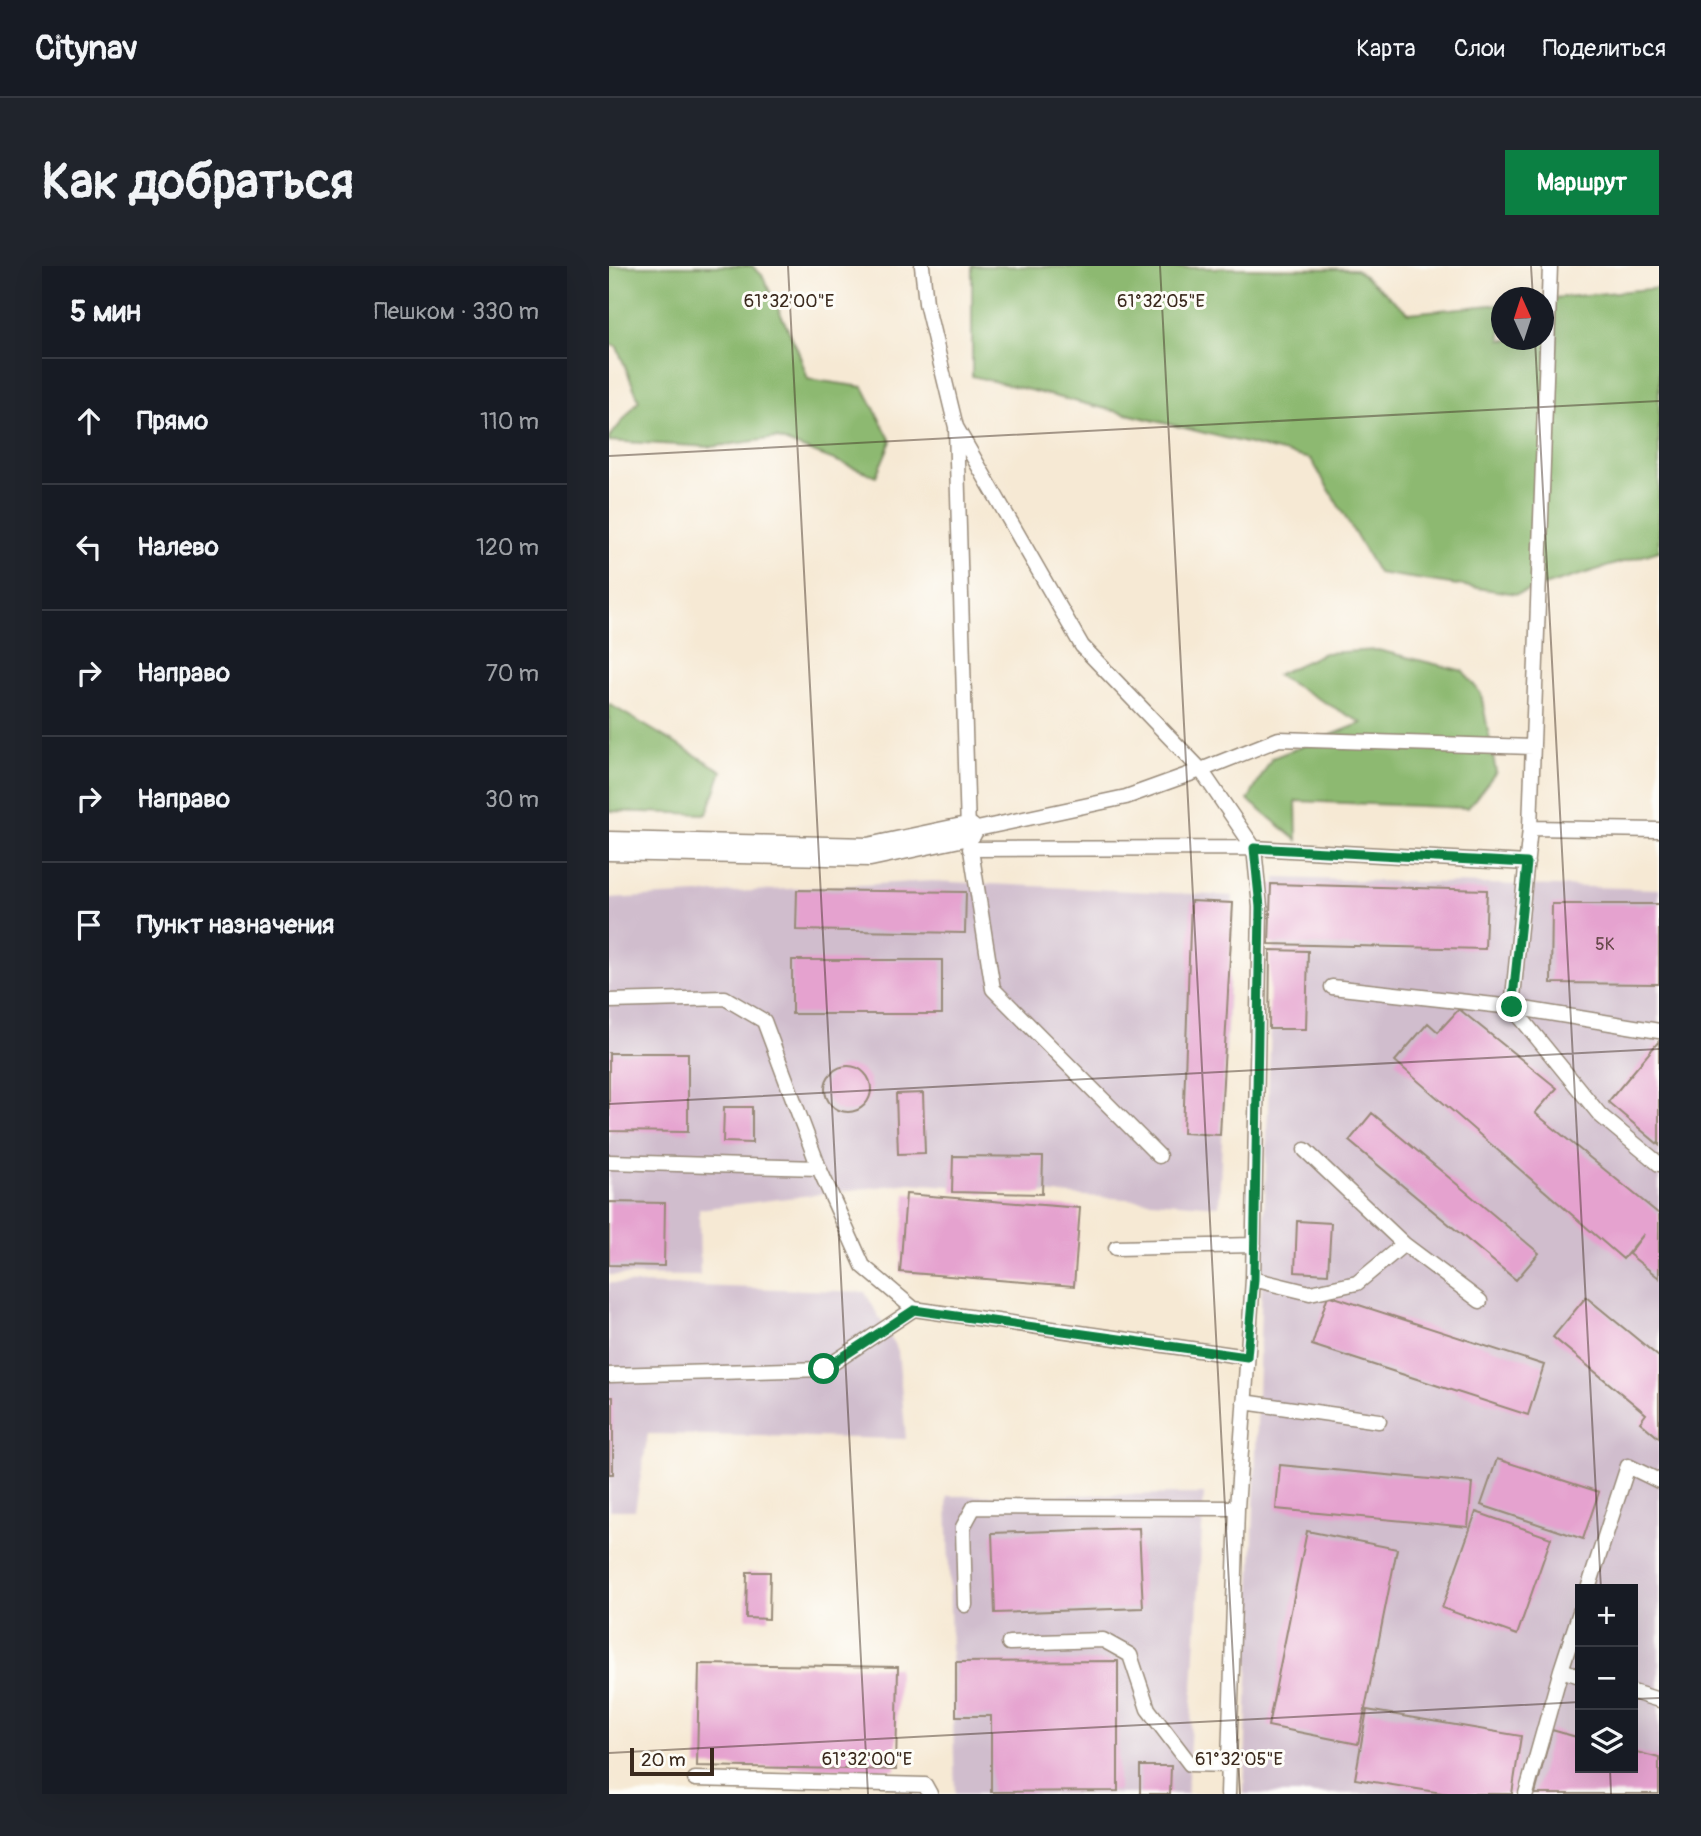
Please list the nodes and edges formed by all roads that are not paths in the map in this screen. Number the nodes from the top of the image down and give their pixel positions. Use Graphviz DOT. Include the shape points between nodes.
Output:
graph roads {
  1 [pos="922,266"];
  2 [pos="1550,266"];
  3 [pos="956,427"];
  4 [pos="1533,747"];
  5 [pos="1201,770"];
  6 [pos="1530,828"];
  7 [pos="1659,830"];
  8 [pos="969,840"];
  9 [pos="609,846"];
  10 [pos="1254,848"];
  11 [pos="1527,863"];
  12 [pos="1332,987"];
  13 [pos="609,1001"];
  14 [pos="1512,1007"];
  15 [pos="1659,1031"];
  16 [pos="1305,1150"];
  17 [pos="1159,1156"];
  18 [pos="609,1162"];
  19 [pos="1659,1164"];
  20 [pos="819,1168"];
  21 [pos="1403,1244"];
  22 [pos="1254,1245"];
  23 [pos="1116,1248"];
  24 [pos="1254,1279"];
  25 [pos="1480,1301"];
  26 [pos="914,1310"];
  27 [pos="1247,1357"];
  28 [pos="609,1375"];
  29 [pos="1244,1402"];
  30 [pos="1379,1421"];
  31 [pos="1659,1481"];
  32 [pos="1237,1508"];
  33 [pos="1590,1584"];
  34 [pos="965,1605"];
  35 [pos="1575,1627"];
  36 [pos="1009,1643"];
  37 [pos="1561,1670"];
  38 [pos="1575,1674"];
  39 [pos="1638,1694"];
  40 [pos="1659,1700"];
  41 [pos="1229,1765"];
  42 [pos="695,1779"];
  43 [pos="930,1794"];
  44 [pos="1228,1794"];
  45 [pos="1526,1794"];
  1 -- 3 [label="lane" via="926,303"];
  2 -- 4 [label="lane"];
  3 -- 5 [label="lane" via="1082,646"];
  3 -- 8 [label="lane"];
  4 -- 5 [label="lane" via="1279,739"];
  4 -- 6 [label="lane"];
  5 -- 8 [label="lane" via="1126,797"];
  5 -- 10 [label="lane"];
  6 -- 7 [label="lane"];
  6 -- 11 [label="lane"];
  8 -- 9 [label="street" via="869,852"];
  8 -- 10 [label="lane"];
  8 -- 17 [label="lane" via="993,989"];
  10 -- 11 [label="lane"];
  10 -- 22 [label="lane" via="1260,907"];
  11 -- 14 [label="lane"];
  12 -- 14 [label="lane"];
  13 -- 20 [label="lane" via="725,998 764,1021"];
  14 -- 15 [label="lane"];
  14 -- 19 [label="lane" via="1600,1115"];
  16 -- 21 [label="lane"];
  18 -- 20 [label="lane"];
  20 -- 26 [label="lane" via="863,1266"];
  21 -- 24 [label="lane" via="1357,1283 1310,1293"];
  21 -- 25 [label="lane"];
  22 -- 23 [label="lane"];
  22 -- 24 [label="lane"];
  24 -- 27 [label="lane"];
  26 -- 27 [label="lane"];
  26 -- 28 [label="lane" via="824,1369"];
  27 -- 29 [label="lane"];
  29 -- 30 [label="lane"];
  29 -- 32 [label="lane"];
  31 -- 33 [label="lane" via="1628,1466"];
  32 -- 34 [label="lane" via="974,1507 963,1527"];
  32 -- 41 [label="lane"];
  35 -- 37 [label="lane"];
  36 -- 41 [label="lane" via="1103,1640 1130,1655 1148,1709 1189,1763"];
  37 -- 38 [label="lane"];
  37 -- 45 [label="lane"];
  39 -- 40 [label="lane"];
  41 -- 44 [label="lane"];
  42 -- 43 [label="lane" via="925,1785"];
}
